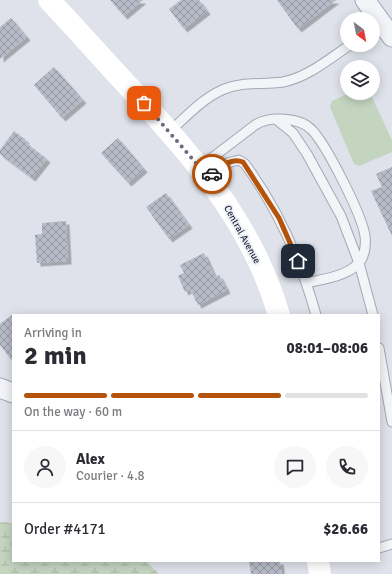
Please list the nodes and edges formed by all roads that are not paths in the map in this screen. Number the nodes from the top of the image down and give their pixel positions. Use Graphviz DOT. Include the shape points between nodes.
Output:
graph roads {
  1 [pos="49,0"];
  2 [pos="364,0"];
  3 [pos="370,12"];
  4 [pos="380,27"];
  5 [pos="392,37"];
  6 [pos="340,52"];
  7 [pos="276,118"];
  8 [pos="169,132"];
  9 [pos="204,172"];
  10 [pos="359,263"];
  11 [pos="306,283"];
  12 [pos="279,314"];
  13 [pos="316,314"];
  14 [pos="373,314"];
  15 [pos="380,354"];
  16 [pos="0,388"];
  17 [pos="12,393"];
  18 [pos="392,422"];
  19 [pos="392,544"];
  20 [pos="380,548"];
  21 [pos="318,562"];
  22 [pos="320,574"];
  1 -- 8 [label="main road, Central Avenue"];
  2 -- 3 [label="street"];
  4 -- 5 [label="street"];
  6 -- 8 [label="lane" via="312,70 294,78 275,83 238,85 217,92"];
  7 -- 9 [label="lane" via="255,125"];
  7 -- 10 [label="lane" via="293,133 307,154 341,216"];
  7 -- 10 [label="lane" via="312,129 332,163 363,228 365,248"];
  8 -- 9 [label="main road, Central Avenue"];
  9 -- 11 [label="lane" via="227,163 239,160 243,162 279,218"];
  9 -- 12 [label="main road, Central Avenue" via="230,209 248,241"];
  10 -- 11 [label="lane" via="340,274"];
  10 -- 14 [label="lane"];
  11 -- 13 [label="lane"];
  15 -- 18 [label="lane"];
  16 -- 17 [label="street"];
  19 -- 20 [label="lane"];
  21 -- 22 [label="main road"];
}
